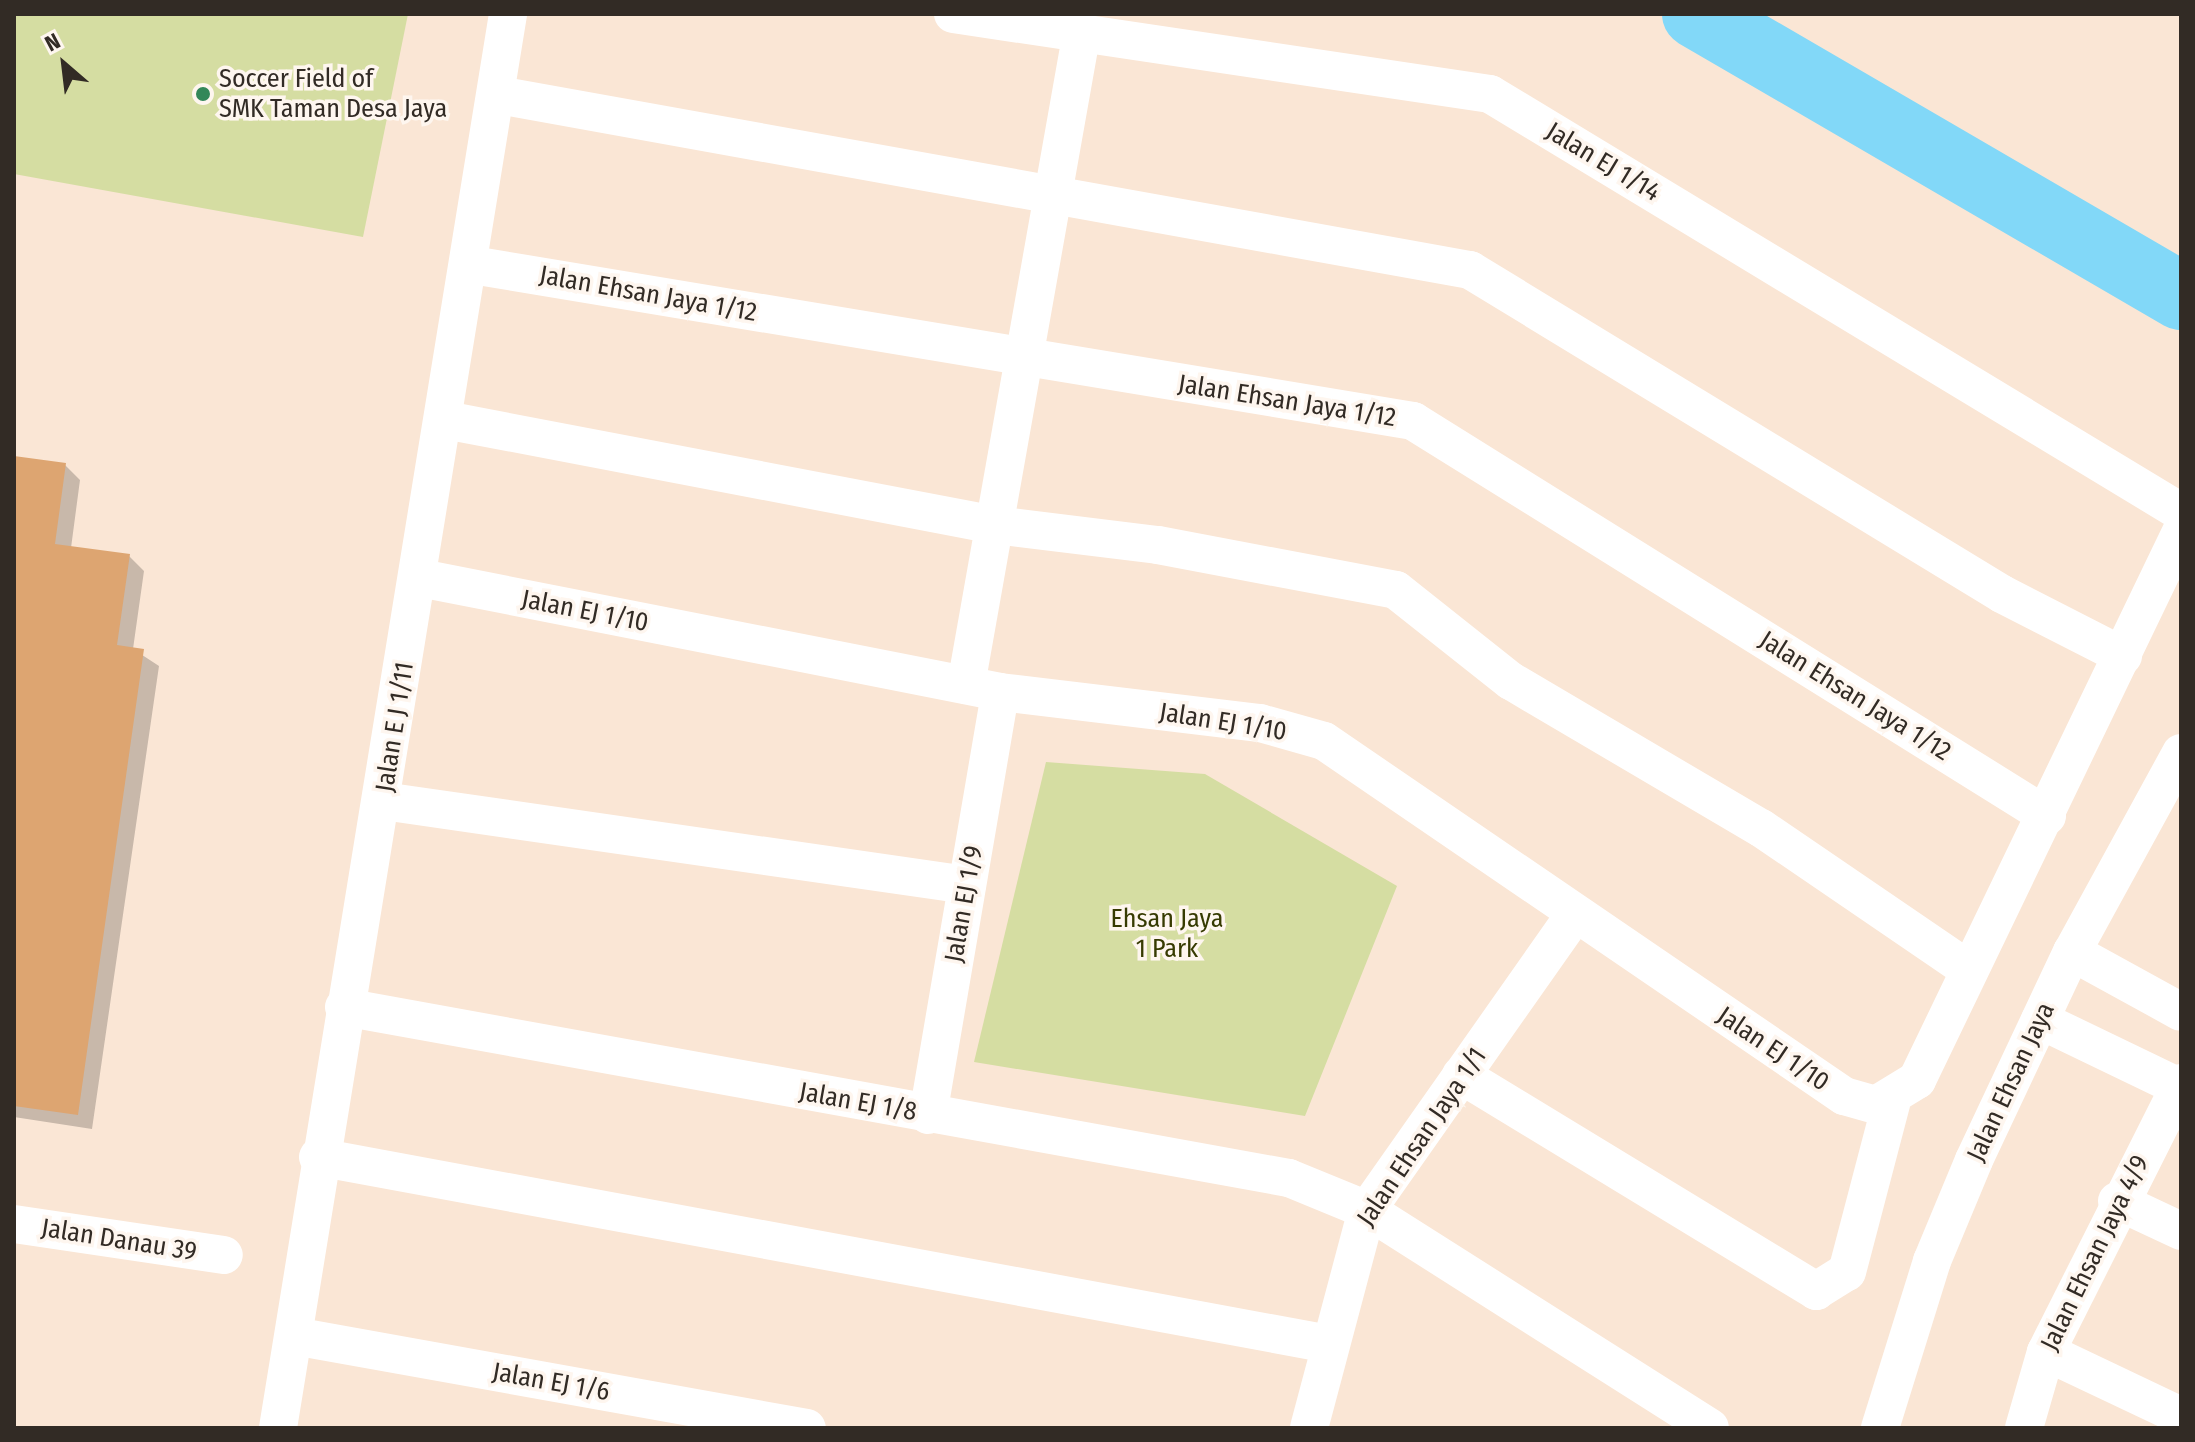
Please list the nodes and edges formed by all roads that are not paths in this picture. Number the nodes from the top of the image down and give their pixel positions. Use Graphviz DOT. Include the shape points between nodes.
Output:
graph roads {
  1 [pos="953,14"];
  2 [pos="507,20"];
  3 [pos="1081,37"];
  4 [pos="498,95"];
  5 [pos="1054,197"];
  6 [pos="472,265"];
  7 [pos="1025,358"];
  8 [pos="445,420"];
  9 [pos="2181,512"];
  10 [pos="995,525"];
  11 [pos="2181,532"];
  12 [pos="420,578"];
  13 [pos="2123,656"];
  14 [pos="983,689"];
  15 [pos="2181,753"];
  16 [pos="383,801"];
  17 [pos="2047,816"];
  18 [pos="967,885"];
  19 [pos="1574,915"];
  20 [pos="2072,952"];
  21 [pos="1969,970"];
  22 [pos="344,1007"];
  23 [pos="2181,1012"];
  24 [pos="2040,1020"];
  25 [pos="1461,1075"];
  26 [pos="2180,1085"];
  27 [pos="1905,1090"];
  28 [pos="928,1115"];
  29 [pos="318,1157"];
  30 [pos="2117,1201"];
  31 [pos="1367,1210"];
  32 [pos="14,1224"];
  33 [pos="2181,1231"];
  34 [pos="224,1255"];
  35 [pos="294,1336"];
  36 [pos="1329,1344"];
  37 [pos="2046,1352"];
  38 [pos="2181,1416"];
  39 [pos="278,1428"];
  40 [pos="807,1428"];
  41 [pos="1309,1428"];
  42 [pos="1710,1428"];
  43 [pos="1880,1428"];
  44 [pos="2024,1428"];
  1 -- 3 [label="street, Jalan EJ 1/14"];
  2 -- 4 [label="street, Jalan E J 1/11"];
  3 -- 5 [label="street, Jalan EJ 1/9"];
  3 -- 9 [label="street, Jalan EJ 1/14" via="1490,94"];
  4 -- 5 [label="street"];
  4 -- 6 [label="street, Jalan E J 1/11"];
  5 -- 7 [label="street, Jalan EJ 1/9"];
  5 -- 13 [label="street" via="1470,270 2002,594"];
  6 -- 7 [label="street, Jalan Ehsan Jaya 1/12"];
  6 -- 8 [label="street, Jalan E J 1/11"];
  7 -- 10 [label="street, Jalan EJ 1/9"];
  7 -- 17 [label="street, Jalan Ehsan Jaya 1/12" via="1413,421"];
  8 -- 10 [label="street"];
  8 -- 12 [label="street, Jalan E J 1/11"];
  10 -- 14 [label="street, Jalan EJ 1/9"];
  10 -- 21 [label="street" via="1158,545 1396,590 1511,681 1761,828"];
  11 -- 13 [label="street"];
  12 -- 14 [label="street, Jalan EJ 1/10"];
  12 -- 16 [label="street, Jalan E J 1/11"];
  13 -- 17 [label="street"];
  14 -- 18 [label="street, Jalan EJ 1/9"];
  14 -- 19 [label="street, Jalan EJ 1/10" via="1260,723 1324,741"];
  15 -- 20 [label="street, Jalan Ehsan Jaya"];
  16 -- 18 [label="street"];
  16 -- 22 [label="street, Jalan E J 1/11"];
  17 -- 21 [label="street"];
  18 -- 28 [label="street, Jalan EJ 1/9"];
  19 -- 25 [label="street, Jalan Ehsan Jaya 1/1"];
  19 -- 27 [label="street, Jalan EJ 1/10" via="1844,1096"];
  20 -- 23 [label="street"];
  20 -- 24 [label="street, Jalan Ehsan Jaya"];
  21 -- 27 [label="street"];
  22 -- 28 [label="street, Jalan EJ 1/8"];
  22 -- 29 [label="street, Jalan E J 1/11"];
  24 -- 26 [label="street"];
  24 -- 43 [label="street, Jalan Ehsan Jaya" via="1932,1261"];
  25 -- 27 [label="street" via="1816,1291 1847,1272"];
  25 -- 31 [label="street, Jalan Ehsan Jaya 1/1"];
  26 -- 30 [label="street, Jalan Ehsan Jaya 4/9"];
  28 -- 31 [label="street, Jalan EJ 1/8" via="1289,1178"];
  29 -- 35 [label="street, Jalan E J 1/11"];
  29 -- 36 [label="street"];
  30 -- 33 [label="street"];
  30 -- 37 [label="street, Jalan Ehsan Jaya 4/9"];
  31 -- 36 [label="street, Jalan Ehsan Jaya 1/1"];
  31 -- 42 [label="street, Jalan EJ 1/8"];
  32 -- 34 [label="street, Jalan Danau 39"];
  35 -- 39 [label="street, Jalan E J 1/11"];
  35 -- 40 [label="street, Jalan EJ 1/6"];
  36 -- 41 [label="street, Jalan Ehsan Jaya 1/1"];
  37 -- 38 [label="street"];
  37 -- 44 [label="street, Jalan Ehsan Jaya 4/9"];
}
